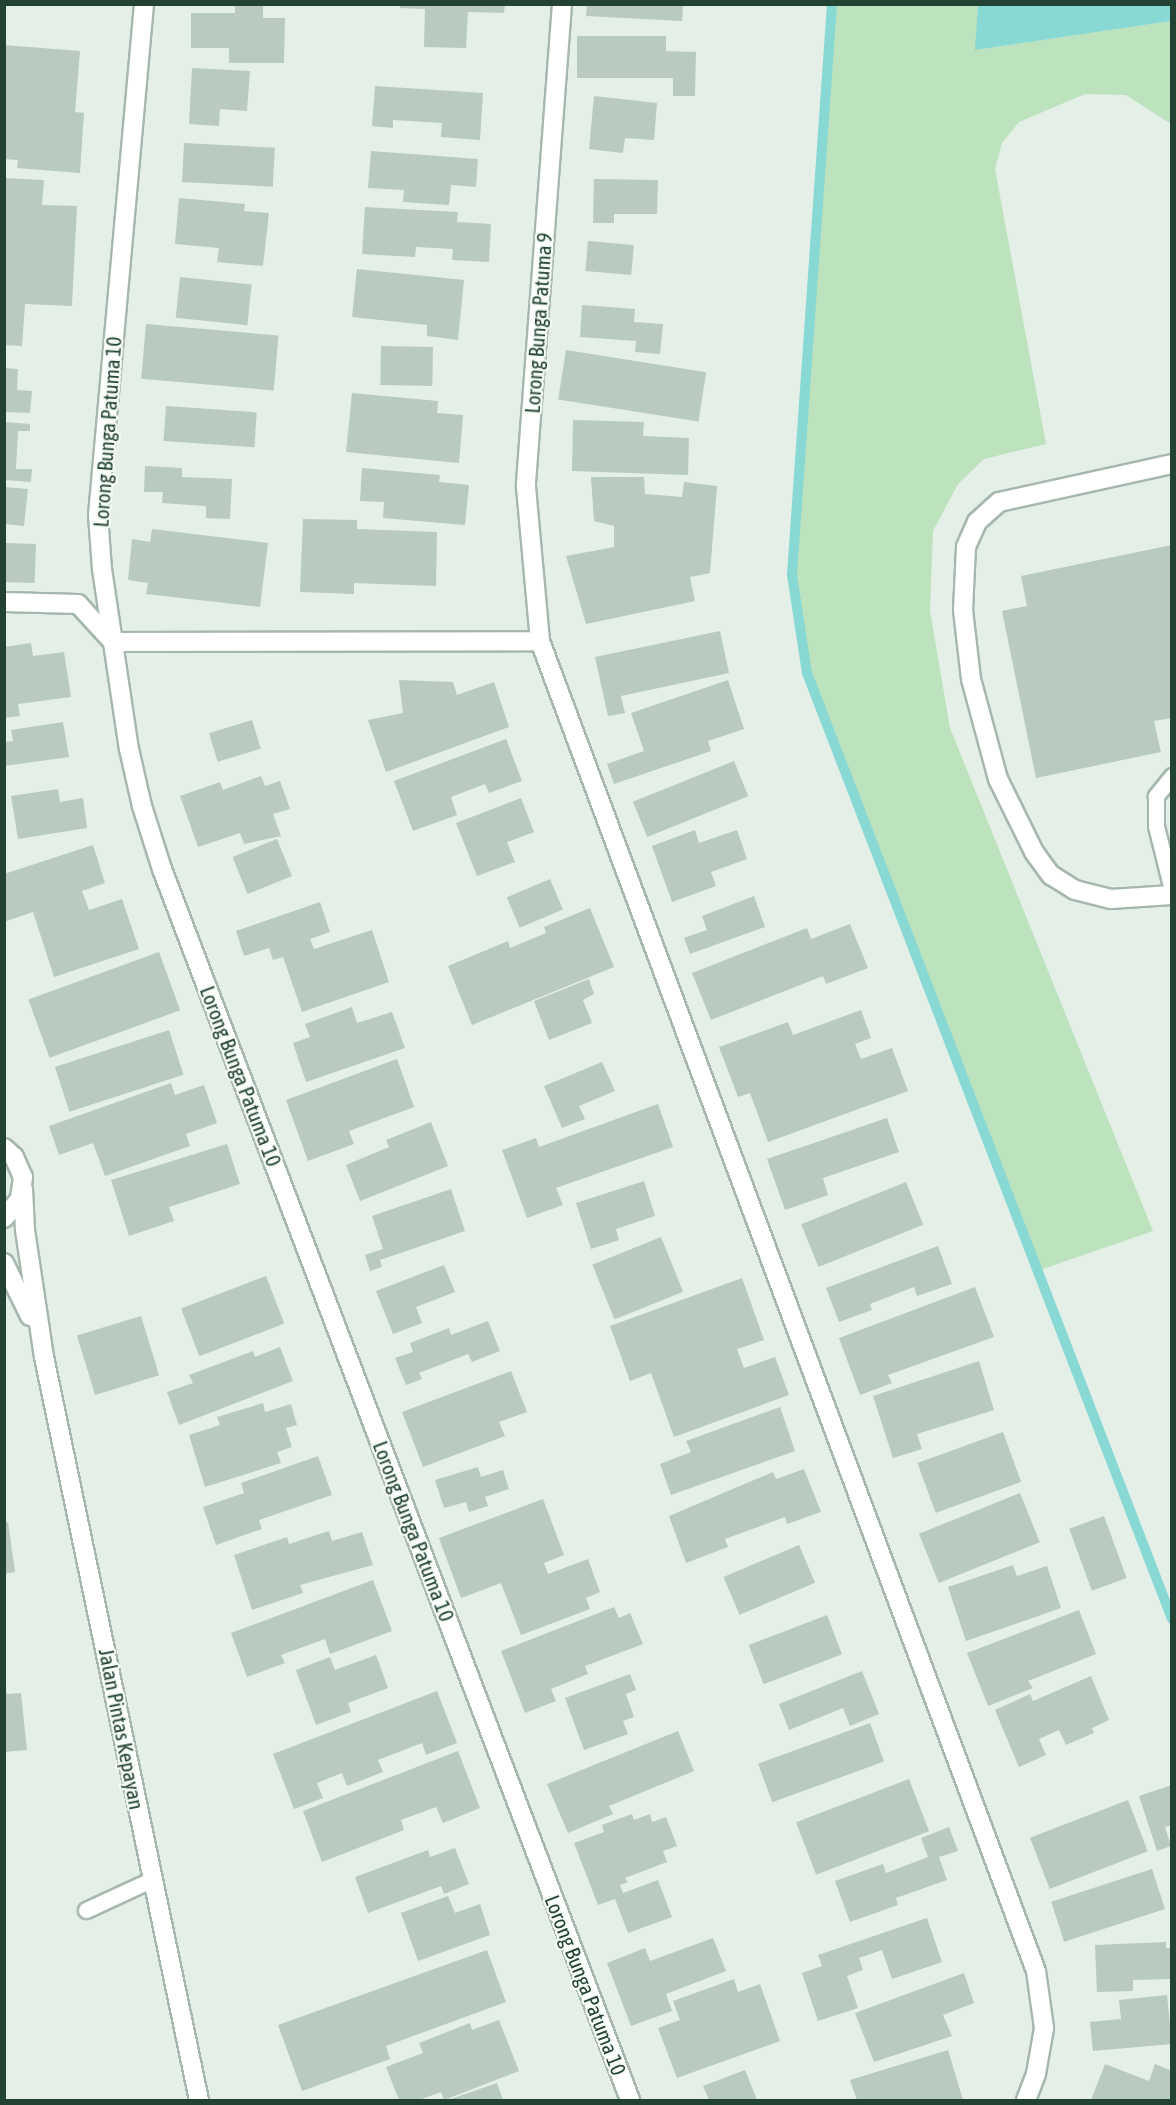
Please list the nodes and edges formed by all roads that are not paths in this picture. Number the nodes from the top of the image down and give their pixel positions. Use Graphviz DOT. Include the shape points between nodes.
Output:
graph roads {
  1 [pos="144,4"];
  2 [pos="562,4"];
  3 [pos="1172,465"];
  4 [pos="4,602"];
  5 [pos="540,641"];
  6 [pos="113,642"];
  7 [pos="1172,776"];
  8 [pos="1172,890"];
  9 [pos="1172,895"];
  10 [pos="8,1149"];
  11 [pos="23,1189"];
  12 [pos="4,1218"];
  13 [pos="4,1263"];
  14 [pos="44,1358"];
  15 [pos="153,1879"];
  16 [pos="86,1910"];
  17 [pos="200,2100"];
  18 [pos="630,2100"];
  19 [pos="1026,2100"];
  1 -- 6 [label="street, Lorong Bunga Patuma 10" via="98,514"];
  2 -- 5 [label="street, Lorong Bunga Patuma 9" via="526,487"];
  3 -- 9 [label="street" via="999,502 977,522 966,548 963,610 971,679 998,779 1034,852 1051,875 1076,890 1111,899"];
  4 -- 6 [label="street" via="78,604"];
  5 -- 6 [label="street"];
  5 -- 19 [label="street, Lorong Bunga Patuma 9" via="1036,1971 1044,2028 1036,2074"];
  6 -- 18 [label="street, Lorong Bunga Patuma 10" via="129,749 162,868"];
  7 -- 8 [label="lane" via="1156,796 1156,826"];
  10 -- 11 [label="street, Jalan Pintas Kepayan" via="23,1177"];
  11 -- 12 [label="street" via="15,1208"];
  11 -- 14 [label="street, Jalan Pintas Kepayan" via="25,1230"];
  13 -- 14 [label="street, Jalan Pintas Kepayan" via="28,1309"];
  14 -- 15 [label="street, Jalan Pintas Kepayan"];
  15 -- 16 [label="lane"];
  15 -- 17 [label="street, Jalan Pintas Kepayan"];
}
